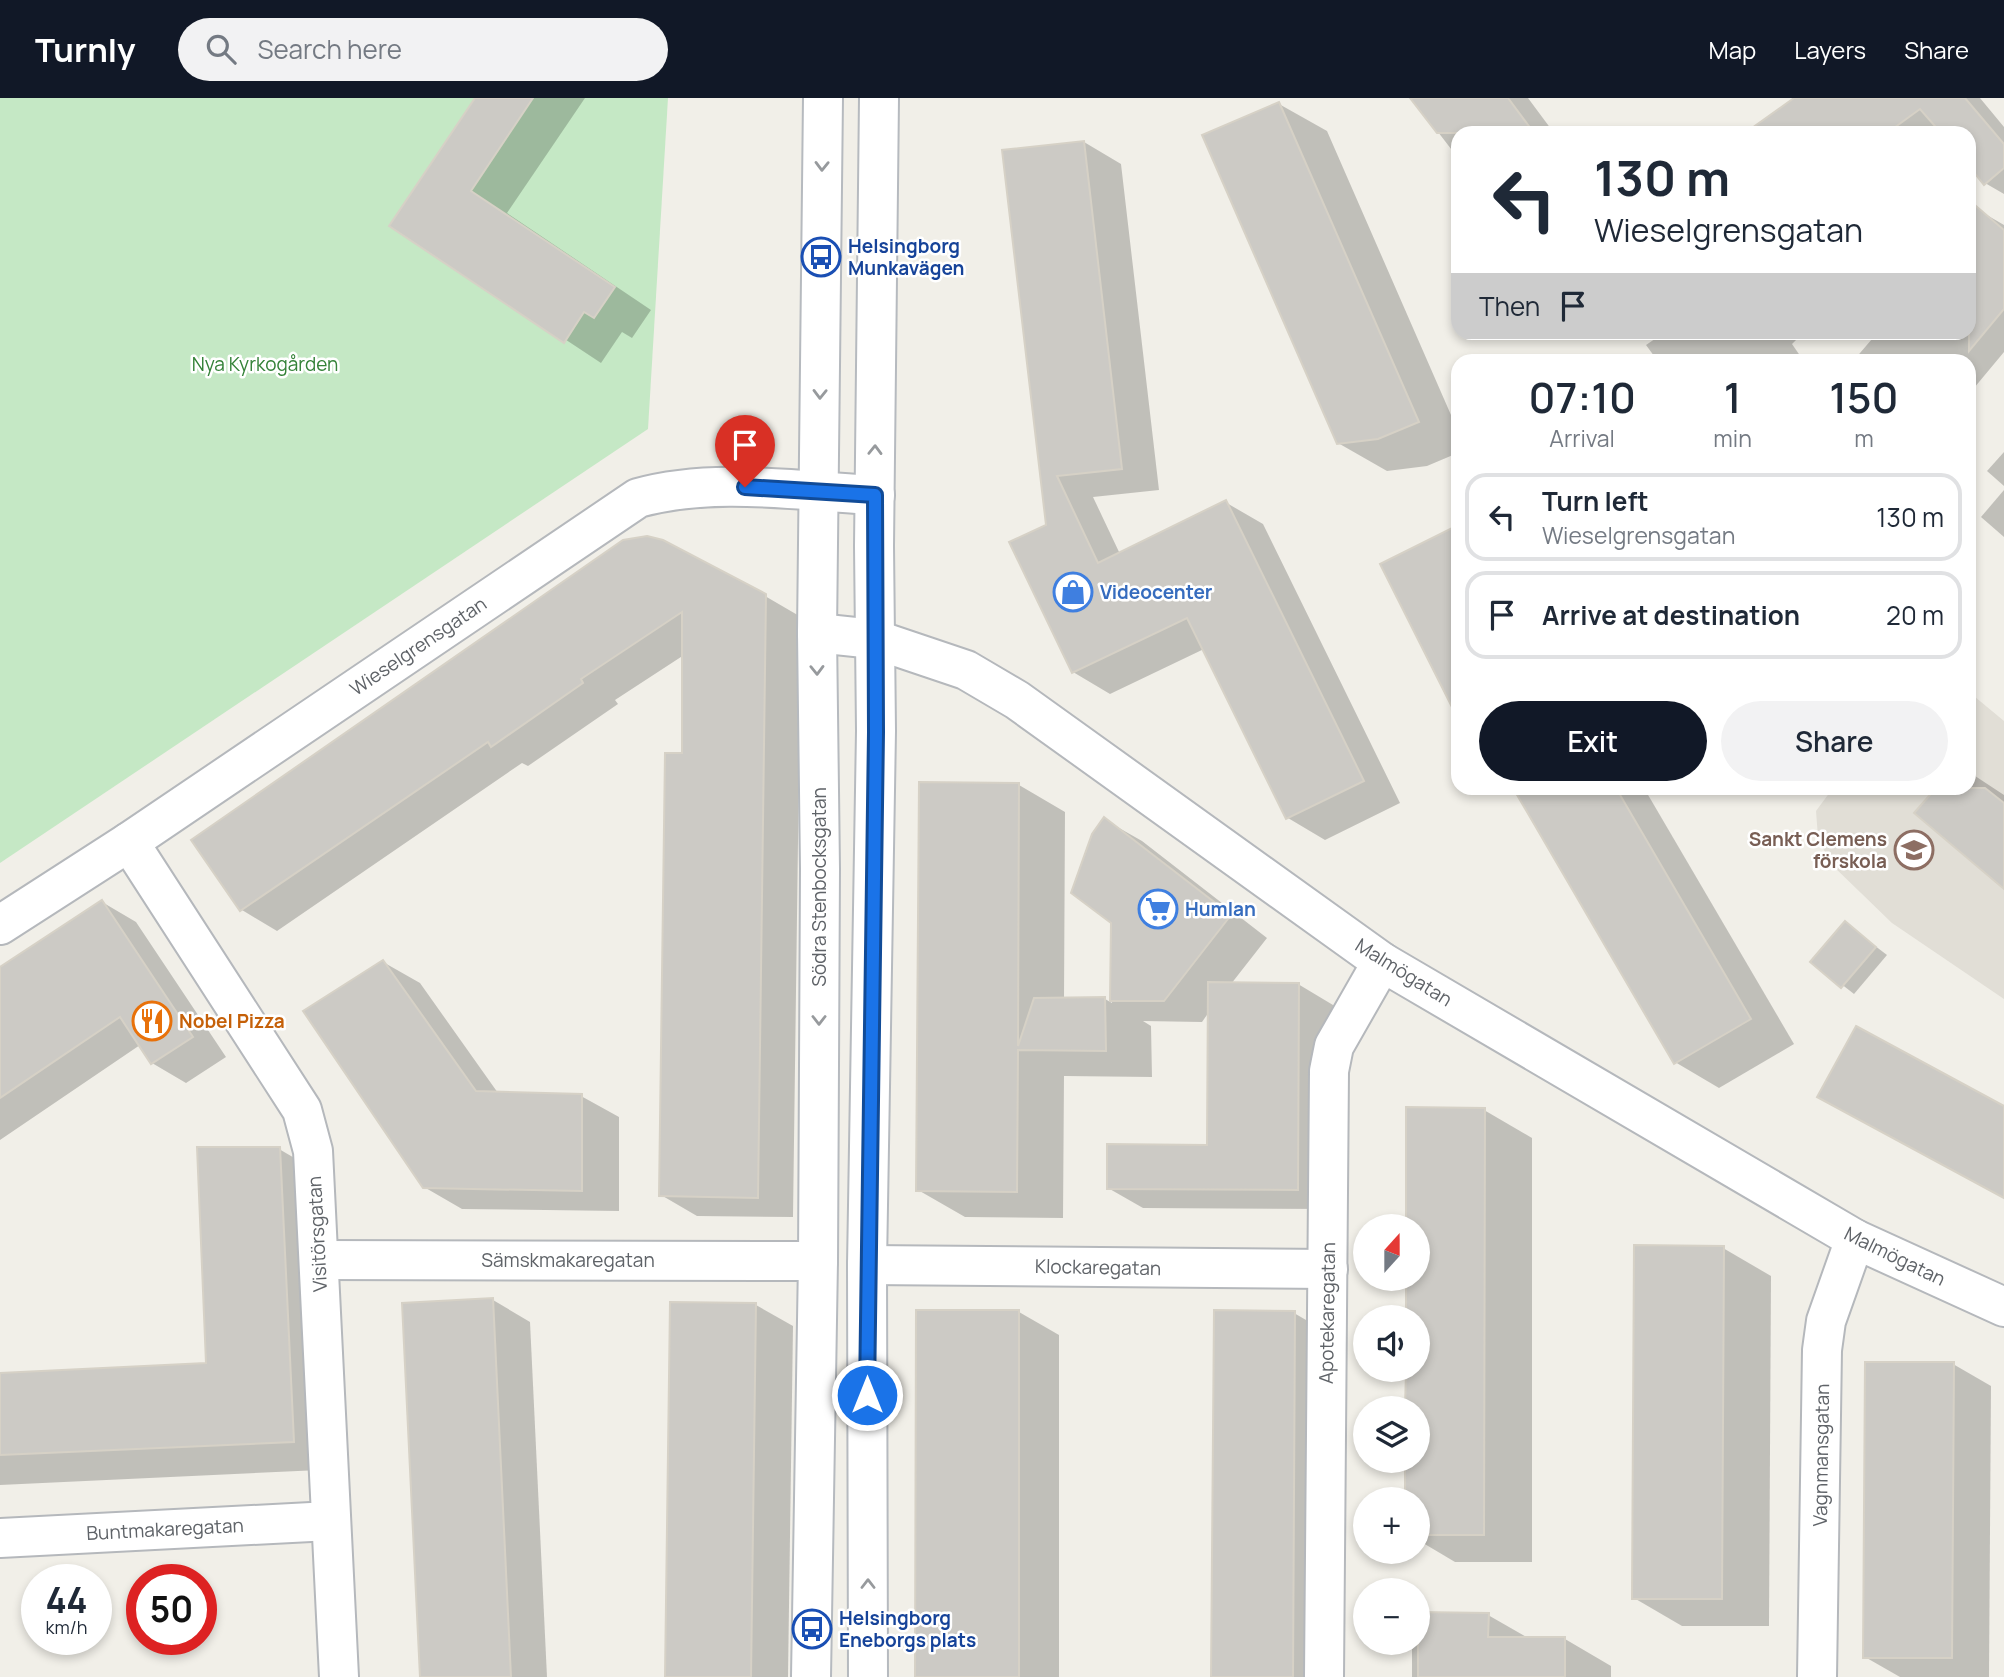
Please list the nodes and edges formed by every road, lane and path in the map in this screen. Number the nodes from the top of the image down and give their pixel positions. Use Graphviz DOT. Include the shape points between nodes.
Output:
graph roads {
  1 [pos="823,98"];
  2 [pos="879,98"];
  3 [pos="818,492"];
  4 [pos="875,495"];
  5 [pos="817,633"];
  6 [pos="874,639"];
  7 [pos="129,842"];
  8 [pos="0,925"];
  9 [pos="1382,962"];
  10 [pos="1855,1239"];
  11 [pos="319,1260"];
  12 [pos="818,1261"];
  13 [pos="867,1265"];
  14 [pos="1328,1269"];
  15 [pos="2004,1307"];
  16 [pos="330,1521"];
  17 [pos="0,1538"];
  18 [pos="339,1677"];
  19 [pos="811,1677"];
  20 [pos="868,1677"];
  21 [pos="1324,1677"];
  22 [pos="1817,1677"];
  1 -- 3 [label="street, Södra Stenbocksgatan, one-way"];
  4 -- 2 [label="street, one-way"];
  3 -- 4 [label="street, Wieselgrensgatan"];
  3 -- 5 [label="street, Södra Stenbocksgatan"];
  3 -- 7 [label="street, Wieselgrensgatan" via="680,489 638,498"];
  4 -- 6 [label="street"];
  5 -- 6 [label="street, Malmögatan"];
  5 -- 12 [label="street, Södra Stenbocksgatan, one-way"];
  6 -- 9 [label="street, Malmögatan" via="966,670 1017,700"];
  6 -- 13 [label="street"];
  7 -- 8 [label="street, Wieselgrensgatan"];
  7 -- 11 [label="street, Visitörsgatan" via="302,1110 313,1151"];
  9 -- 10 [label="street, Malmögatan"];
  9 -- 14 [label="street, Apotekaregatan" via="1334,1046 1329,1071"];
  10 -- 15 [label="street, Malmögatan"];
  10 -- 22 [label="street, Vagnmansgatan" via="1826,1321 1822,1350"];
  11 -- 12 [label="street, Sämskmakaregatan"];
  11 -- 16 [label="street, Visitörsgatan"];
  12 -- 19 [label="street, Södra Stenbocksgatan"];
  13 -- 14 [label="street, Klockaregatan"];
  20 -- 13 [label="street, one-way"];
  14 -- 21 [label="street, Apotekaregatan"];
  16 -- 17 [label="street, Buntmakaregatan"];
  16 -- 18 [label="street, Visitörsgatan"];
}
